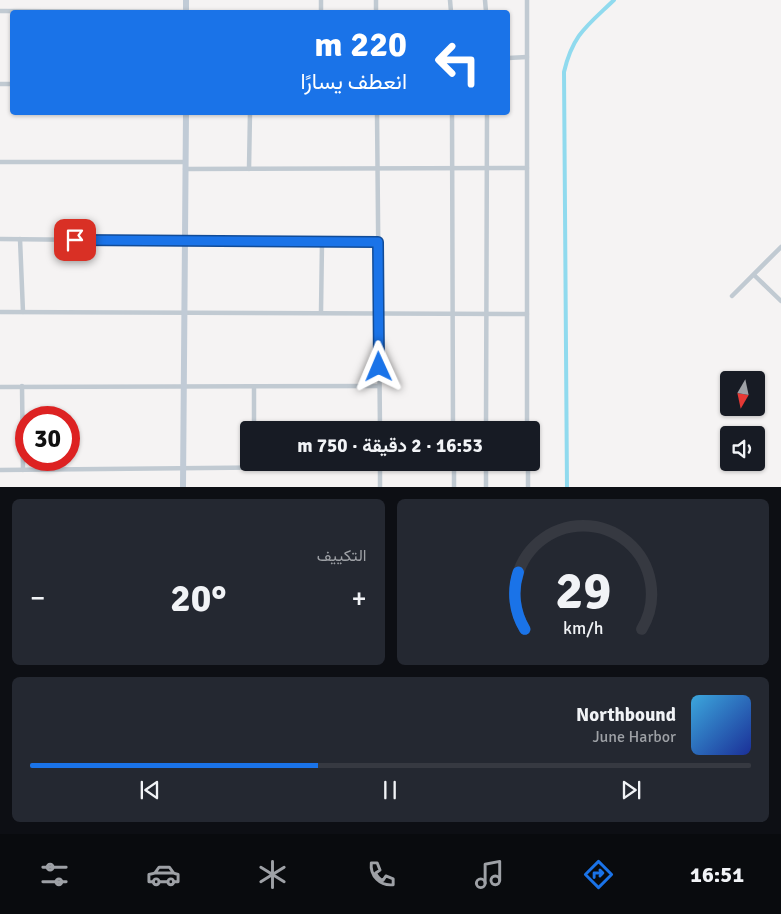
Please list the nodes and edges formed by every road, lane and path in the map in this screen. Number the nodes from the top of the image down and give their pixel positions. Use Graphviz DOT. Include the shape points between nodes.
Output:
graph roads {
  1 [pos="527,0"];
  2 [pos="510,58"];
  3 [pos="527,58"];
  4 [pos="186,115"];
  5 [pos="250,115"];
  6 [pos="377,115"];
  7 [pos="452,115"];
  8 [pos="487,115"];
  9 [pos="0,162"];
  10 [pos="185,166"];
  11 [pos="486,168"];
  12 [pos="527,168"];
  13 [pos="249,169"];
  14 [pos="378,169"];
  15 [pos="451,169"];
  16 [pos="0,239"];
  17 [pos="20,239"];
  18 [pos="184,241"];
  19 [pos="322,242"];
  20 [pos="378,242"];
  21 [pos="781,247"];
  22 [pos="754,275"];
  23 [pos="732,296"];
  24 [pos="781,301"];
  25 [pos="0,312"];
  26 [pos="22,312"];
  27 [pos="185,312"];
  28 [pos="321,312"];
  29 [pos="379,313"];
  30 [pos="453,314"];
  31 [pos="485,314"];
  32 [pos="527,314"];
  33 [pos="22,386"];
  34 [pos="185,386"];
  35 [pos="379,386"];
  36 [pos="0,387"];
  37 [pos="254,387"];
  38 [pos="22,406"];
  39 [pos="254,421"];
  40 [pos="380,421"];
  41 [pos="453,421"];
  42 [pos="486,421"];
  43 [pos="527,421"];
  44 [pos="240,464"];
  45 [pos="182,466"];
  46 [pos="80,469"];
  47 [pos="0,470"];
  48 [pos="15,470"];
  49 [pos="380,471"];
  50 [pos="454,471"];
  51 [pos="486,471"];
  52 [pos="528,471"];
  53 [pos="183,486"];
  54 [pos="380,486"];
  55 [pos="454,486"];
  56 [pos="486,486"];
  57 [pos="528,486"];
  1 -- 3 [label="street"];
  2 -- 3 [label="street"];
  3 -- 12 [label="street"];
  4 -- 10 [label="street"];
  5 -- 13 [label="street"];
  6 -- 14 [label="street"];
  7 -- 15 [label="street"];
  8 -- 11 [label="street"];
  9 -- 10 [label="street"];
  10 -- 13 [label="street"];
  10 -- 18 [label="street"];
  11 -- 12 [label="street"];
  11 -- 15 [label="street"];
  11 -- 31 [label="street"];
  12 -- 32 [label="street"];
  13 -- 14 [label="street"];
  14 -- 15 [label="street"];
  14 -- 20 [label="street"];
  15 -- 30 [label="street"];
  16 -- 17 [label="street"];
  17 -- 18 [label="street"];
  17 -- 26 [label="street"];
  18 -- 19 [label="street"];
  18 -- 27 [label="street"];
  19 -- 20 [label="street"];
  19 -- 28 [label="street"];
  20 -- 29 [label="street"];
  21 -- 22 [label="street"];
  22 -- 23 [label="street"];
  22 -- 24 [label="street"];
  25 -- 26 [label="street"];
  26 -- 27 [label="street"];
  27 -- 28 [label="street"];
  27 -- 34 [label="street"];
  28 -- 29 [label="street"];
  29 -- 30 [label="street"];
  29 -- 35 [label="street"];
  30 -- 31 [label="street"];
  30 -- 41 [label="street"];
  31 -- 32 [label="street"];
  31 -- 42 [label="street"];
  32 -- 43 [label="street"];
  33 -- 34 [label="street"];
  33 -- 36 [label="street"];
  33 -- 38 [label="street"];
  34 -- 37 [label="street"];
  34 -- 45 [label="street"];
  35 -- 37 [label="street"];
  35 -- 40 [label="street"];
  37 -- 39 [label="street"];
  44 -- 45 [label="street"];
  45 -- 46 [label="street"];
  45 -- 53 [label="street"];
  47 -- 48 [label="street"];
  49 -- 54 [label="street"];
  50 -- 55 [label="street"];
  51 -- 56 [label="street"];
  52 -- 57 [label="street"];
}
